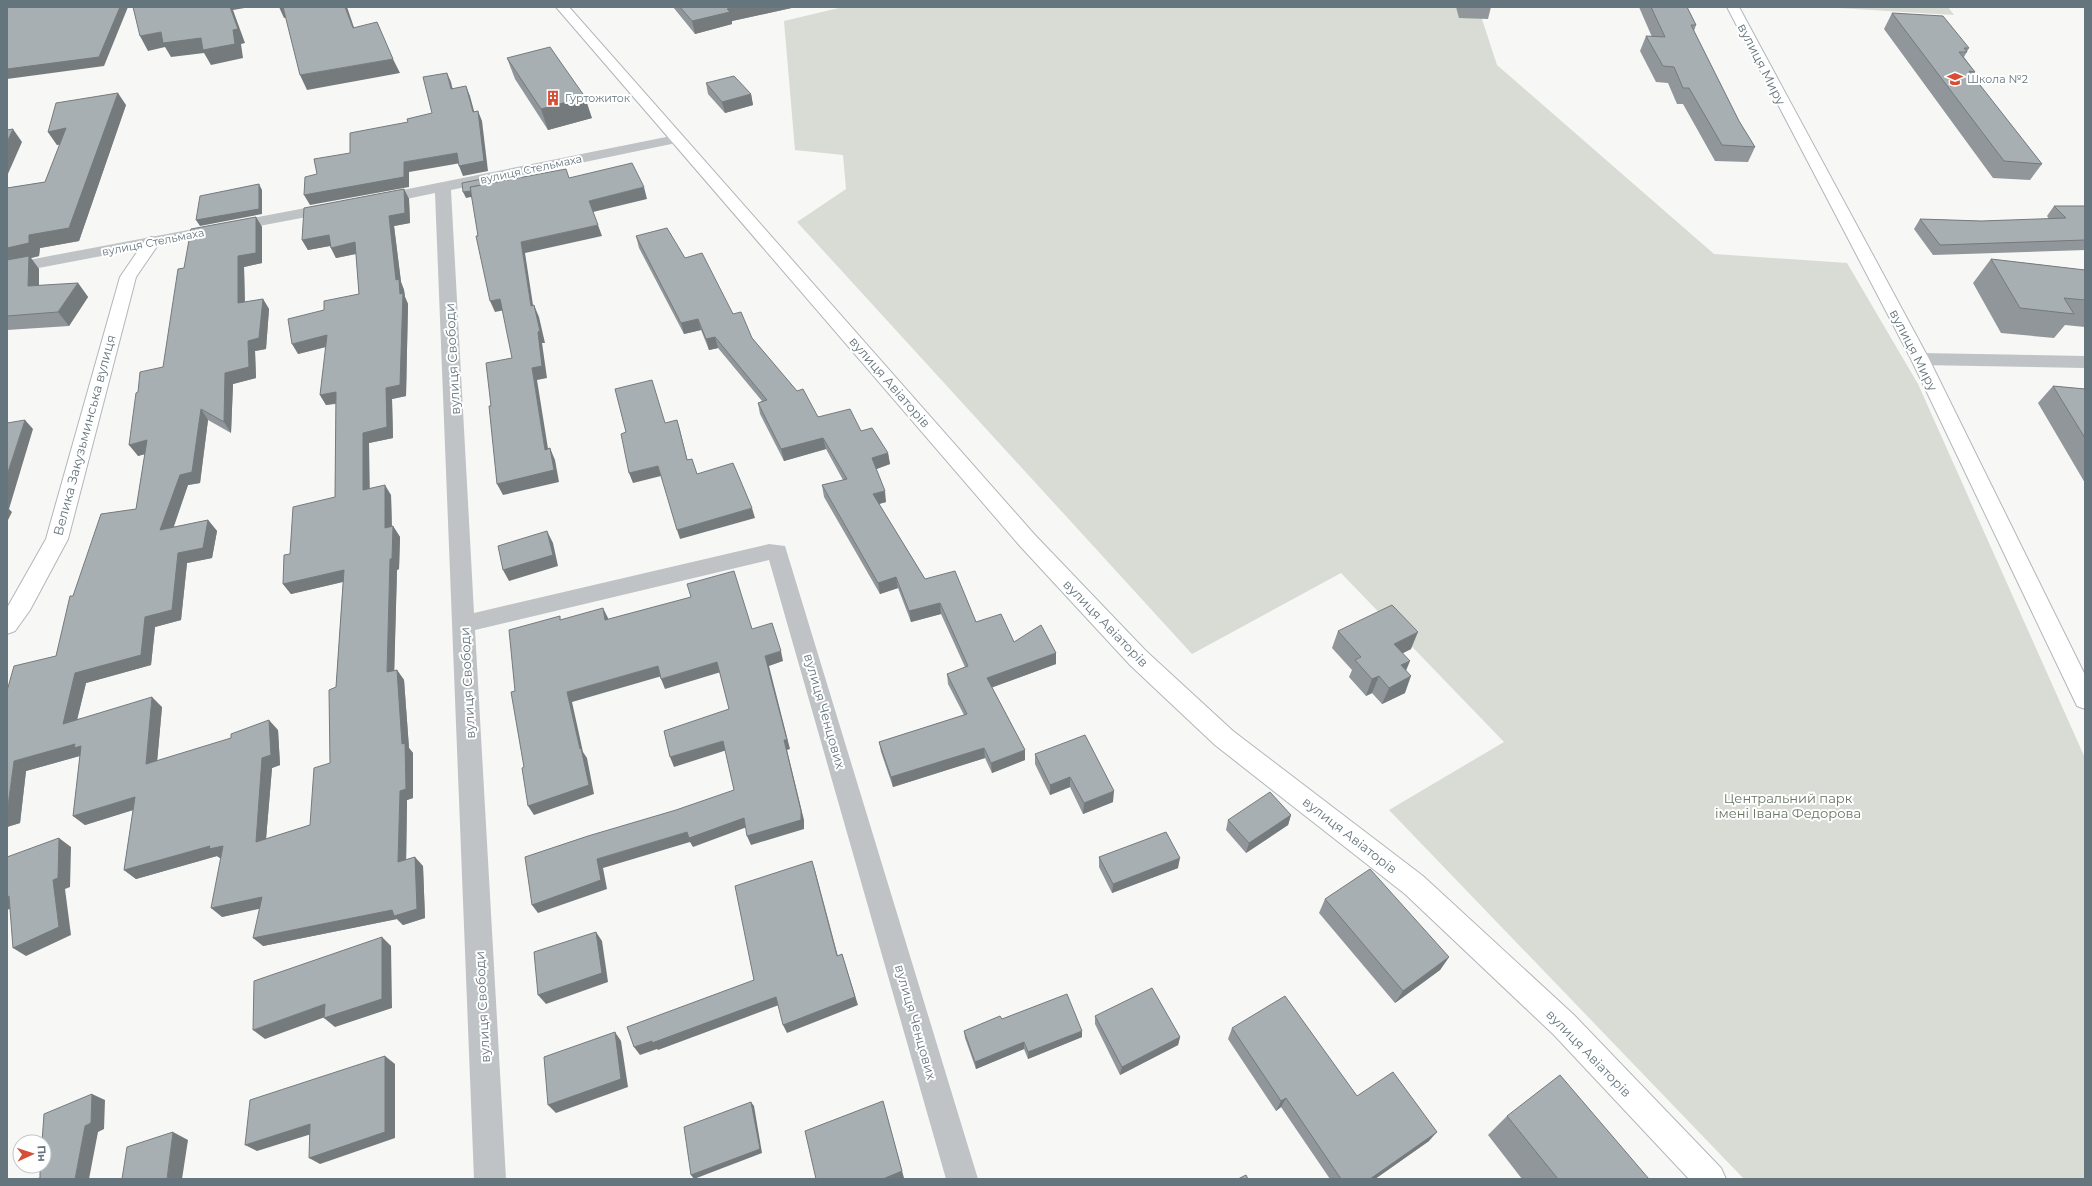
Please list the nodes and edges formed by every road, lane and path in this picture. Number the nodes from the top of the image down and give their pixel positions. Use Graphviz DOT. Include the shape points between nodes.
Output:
graph roads {
  1 [pos="562,7"];
  2 [pos="1733,7"];
  3 [pos="676,139"];
  4 [pos="444,187"];
  5 [pos="152,242"];
  6 [pos="7,269"];
  7 [pos="1920,359"];
  8 [pos="2085,362"];
  9 [pos="464,624"];
  10 [pos="7,625"];
  11 [pos="2085,699"];
  12 [pos="490,1179"];
  13 [pos="962,1179"];
  14 [pos="1710,1179"];
  1 -- 3 [label="street, вулиця Авіаторів"];
  2 -- 7 [label="street, вулиця Миру"];
  3 -- 4 [label="street, вулиця Стельмаха"];
  3 -- 14 [label="street, вулиця Авіаторів" via="1027,540 1138,658 1224,738 1414,885 1564,1025"];
  4 -- 5 [label="street, вулиця Стельмаха"];
  4 -- 9 [label="street, вулиця Свободи"];
  5 -- 6 [label="street, вулиця Стельмаха"];
  5 -- 10 [label="street, Велика Закузьминська вулиця" via="128,277 56,539 22,604"];
  7 -- 8 [label="street"];
  7 -- 11 [label="street, вулиця Миру"];
  9 -- 12 [label="street, вулиця Свободи"];
  9 -- 13 [label="street, вулиця Ченцових" via="777,552"];
}
